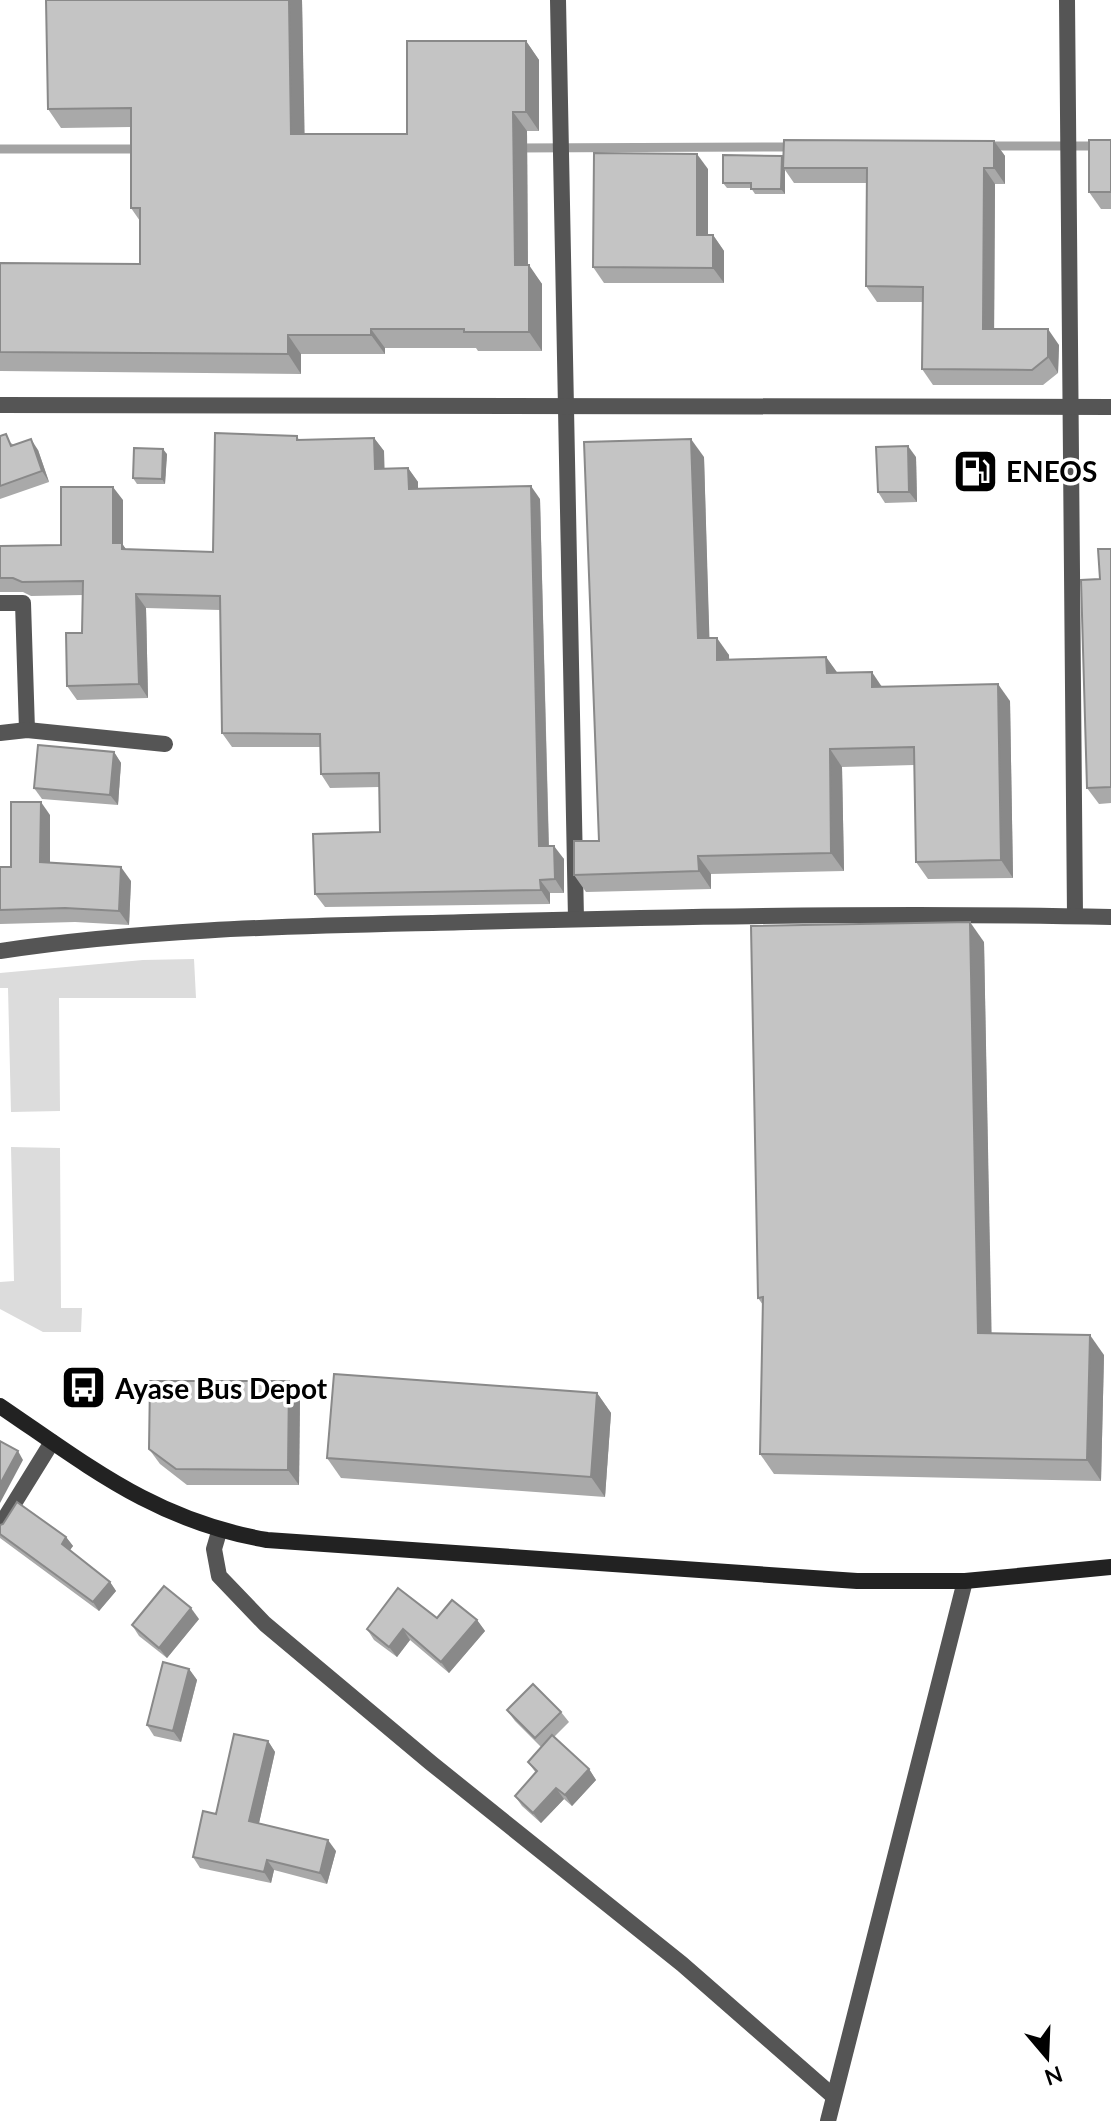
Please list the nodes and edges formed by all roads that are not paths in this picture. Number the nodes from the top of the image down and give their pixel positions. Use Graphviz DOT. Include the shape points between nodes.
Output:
graph roads {
  1 [pos="558,0"];
  2 [pos="1067,0"];
  3 [pos="0,405"];
  4 [pos="565,405"];
  5 [pos="1072,407"];
  6 [pos="1111,407"];
  7 [pos="0,603"];
  8 [pos="27,730"];
  9 [pos="0,733"];
  10 [pos="165,744"];
  11 [pos="1075,916"];
  12 [pos="1111,917"];
  13 [pos="576,919"];
  14 [pos="0,951"];
  15 [pos="0,1406"];
  16 [pos="52,1442"];
  17 [pos="0,1526"];
  18 [pos="219,1532"];
  19 [pos="1111,1567"];
  20 [pos="965,1581"];
  21 [pos="833,2096"];
  22 [pos="828,2121"];
  1 -- 4 [label="street"];
  2 -- 5 [label="street"];
  3 -- 4 [label="street"];
  4 -- 5 [label="street"];
  4 -- 13 [label="street"];
  5 -- 6 [label="street"];
  5 -- 11 [label="street"];
  7 -- 8 [label="street" via="23,603"];
  8 -- 9 [label="street"];
  8 -- 10 [label="street"];
  11 -- 12 [label="street"];
  11 -- 13 [label="street"];
  13 -- 14 [label="street" via="209,929 98,936"];
  15 -- 16 [label="street"];
  16 -- 17 [label="street"];
  16 -- 18 [label="street" via="170,1515"];
  18 -- 20 [label="street" via="340,1546 857,1581"];
  18 -- 21 [label="street" via="214,1549 219,1576 265,1624 682,1964"];
  19 -- 20 [label="street"];
  20 -- 21 [label="street"];
  21 -- 22 [label="street"];
}
